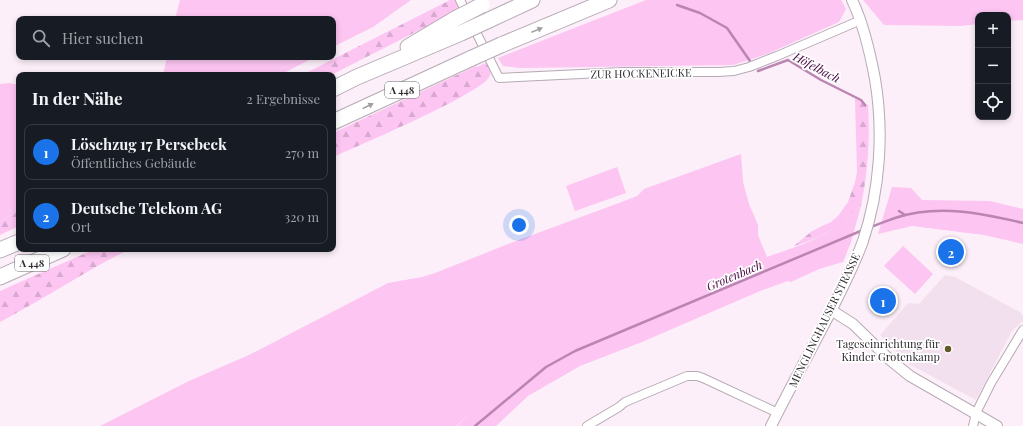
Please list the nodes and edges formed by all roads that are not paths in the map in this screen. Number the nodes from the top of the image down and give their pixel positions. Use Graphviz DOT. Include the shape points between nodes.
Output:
graph roads {
  1 [pos="460,0"];
  2 [pos="532,0"];
  3 [pos="610,0"];
  4 [pos="852,0"];
  5 [pos="487,2"];
  6 [pos="861,20"];
  7 [pos="357,77"];
  8 [pos="336,88"];
  9 [pos="336,121"];
  10 [pos="16,243"];
  11 [pos="0,250"];
  12 [pos="57,252"];
  13 [pos="0,277"];
  14 [pos="831,310"];
  15 [pos="1023,330"];
  16 [pos="778,413"];
  17 [pos="976,414"];
  18 [pos="591,425"];
  19 [pos="771,426"];
  20 [pos="973,426"];
  21 [pos="997,426"];
  1 -- 6 [label="street, ZUR HOCKENEICKE" via="499,78 734,70 777,56"];
  2 -- 7 [label="highway, A 448, bridge" via="462,33"];
  9 -- 3 [label="highway, A 448, one-way, bridge" via="501,45"];
  4 -- 6 [label="street, MENGLINGHAUSER STRASSE"];
  5 -- 7 [label="highway, A 448, bridge"];
  6 -- 14 [label="street, MENGLINGHAUSER STRASSE" via="872,61 879,112 875,193 864,237 850,274"];
  7 -- 8 [label="highway, A 448"];
  10 -- 11 [label="highway, A 448"];
  12 -- 13 [label="highway, A 448"];
  14 -- 16 [label="street, MENGLINGHAUSER STRASSE"];
  14 -- 17 [label="street" via="854,324 910,376"];
  15 -- 17 [label="street"];
  16 -- 18 [label="street" via="692,375 635,397"];
  16 -- 19 [label="street, MENGLINGHAUSER STRASSE"];
  17 -- 20 [label="street"];
  17 -- 21 [label="street"];
}
